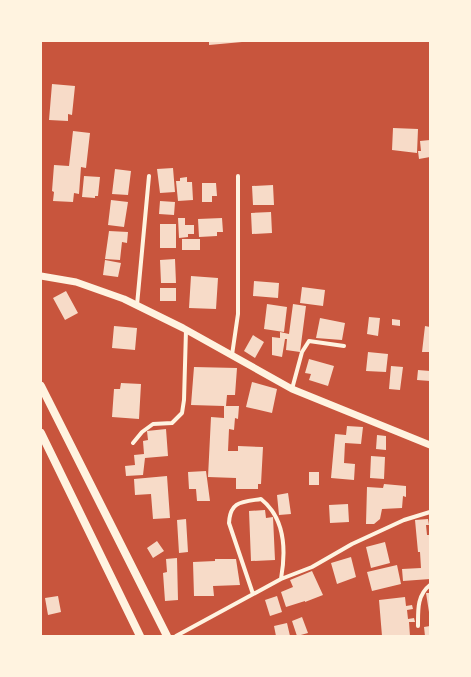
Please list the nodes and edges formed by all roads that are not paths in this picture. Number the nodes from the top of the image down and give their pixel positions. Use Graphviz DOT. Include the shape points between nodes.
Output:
graph roads {
  1 [pos="149,176"];
  2 [pos="238,176"];
  3 [pos="41,276"];
  4 [pos="137,305"];
  5 [pos="186,329"];
  6 [pos="344,346"];
  7 [pos="232,355"];
  8 [pos="41,386"];
  9 [pos="292,389"];
  10 [pos="41,433"];
  11 [pos="133,443"];
  12 [pos="430,445"];
  13 [pos="430,512"];
  14 [pos="281,579"];
  15 [pos="430,585"];
  16 [pos="253,594"];
  17 [pos="418,626"];
  18 [pos="140,636"];
  19 [pos="167,636"];
  20 [pos="176,636"];
  1 -- 4 [label="street"];
  2 -- 7 [label="street" via="238,314"];
  3 -- 4 [label="street" via="76,282"];
  4 -- 5 [label="street"];
  5 -- 7 [label="street"];
  5 -- 11 [label="street" via="182,413 172,423 153,424"];
  6 -- 9 [label="street" via="309,341 302,352"];
  7 -- 9 [label="street"];
  8 -- 19 [label="main road"];
  9 -- 12 [label="street"];
  10 -- 18 [label="main road"];
  13 -- 14 [label="street" via="404,520 312,567"];
  14 -- 16 [label="street"];
  14 -- 16 [label="street" via="284,563 281,528 276,516 269,505 261,499 243,501 230,512 230,523"];
  15 -- 17 [label="street" via="418,602"];
  16 -- 20 [label="street"];
}
